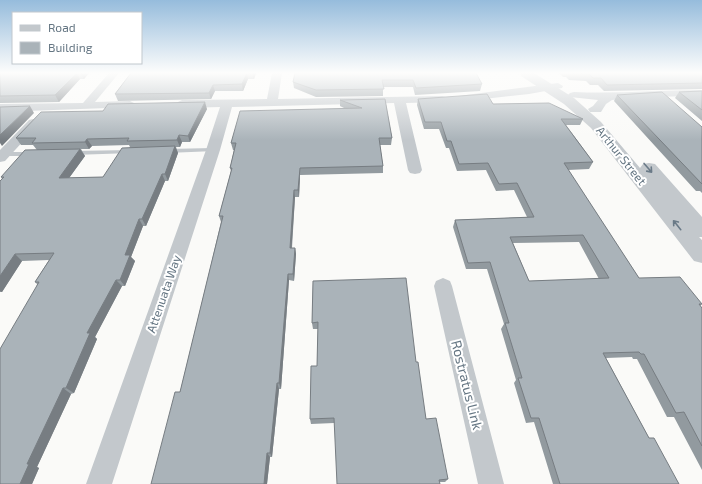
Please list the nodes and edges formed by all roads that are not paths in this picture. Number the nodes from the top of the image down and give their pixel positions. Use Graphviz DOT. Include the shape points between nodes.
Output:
graph roads {
  1 [pos="95,96"];
  2 [pos="273,96"];
  3 [pos="486,96"];
  4 [pos="562,96"];
  5 [pos="575,96"];
  6 [pos="584,96"];
  7 [pos="623,96"];
  8 [pos="663,96"];
  9 [pos="609,97"];
  10 [pos="399,100"];
  11 [pos="227,103"];
  12 [pos="272,103"];
  13 [pos="141,104"];
  14 [pos="172,104"];
  15 [pos="87,105"];
  16 [pos="48,107"];
  17 [pos="676,107"];
  18 [pos="0,108"];
  19 [pos="594,109"];
  20 [pos="212,150"];
  21 [pos="158,151"];
  22 [pos="135,152"];
  23 [pos="42,153"];
  24 [pos="66,153"];
  25 [pos="1,156"];
  26 [pos="415,170"];
  27 [pos="702,230"];
  28 [pos="702,255"];
  29 [pos="443,286"];
  30 [pos="99,484"];
  31 [pos="491,484"];
  1 -- 15 [label="street"];
  2 -- 12 [label="street"];
  3 -- 10 [label="street"];
  28 -- 4 [label="street, Arthur Street, one-way" via="596,125"];
  5 -- 19 [label="street, Arthur Street"];
  6 -- 9 [label="street"];
  7 -- 9 [label="street"];
  8 -- 17 [label="street"];
  9 -- 19 [label="street"];
  10 -- 12 [label="street"];
  10 -- 26 [label="street"];
  11 -- 12 [label="street"];
  11 -- 14 [label="street"];
  11 -- 20 [label="street, Attenuata Way"];
  13 -- 15 [label="street"];
  15 -- 16 [label="street"];
  16 -- 18 [label="street"];
  16 -- 25 [label="street"];
  19 -- 27 [label="street, Arthur Street, one-way"];
  20 -- 21 [label="lane"];
  20 -- 30 [label="street, Attenuata Way"];
  22 -- 24 [label="lane"];
  23 -- 25 [label="lane"];
  29 -- 31 [label="street, Rostratus Link"];
}
